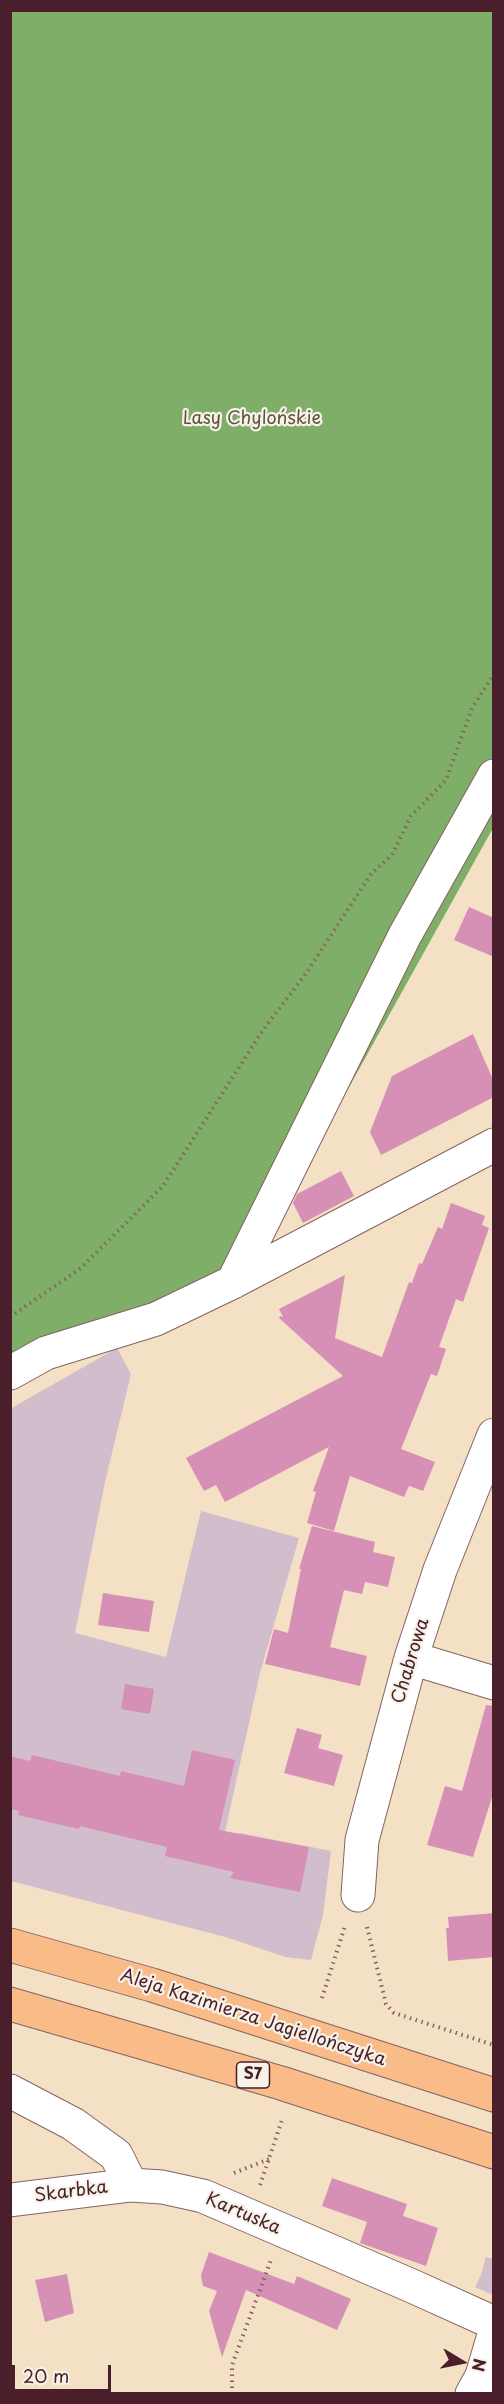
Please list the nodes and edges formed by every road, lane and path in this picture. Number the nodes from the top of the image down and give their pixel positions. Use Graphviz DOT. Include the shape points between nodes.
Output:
graph roads {
  1 [pos="494,674"];
  2 [pos="494,776"];
  3 [pos="494,1145"];
  4 [pos="233,1282"];
  5 [pos="10,1317"];
  6 [pos="10,1373"];
  7 [pos="494,1435"];
  8 [pos="411,1658"];
  9 [pos="494,1683"];
  10 [pos="358,1894"];
  11 [pos="343,1933"];
  12 [pos="10,1945"];
  13 [pos="322,1998"];
  14 [pos="10,2004"];
  15 [pos="494,2044"];
  16 [pos="10,2091"];
  17 [pos="494,2095"];
  18 [pos="282,2120"];
  19 [pos="494,2152"];
  20 [pos="269,2159"];
  21 [pos="229,2175"];
  22 [pos="131,2185"];
  23 [pos="259,2188"];
  24 [pos="10,2200"];
  25 [pos="272,2258"];
  26 [pos="494,2323"];
  27 [pos="494,2335"];
  28 [pos="232,2394"];
  29 [pos="472,2394"];
  1 -- 5 [label="path" via="472,708 446,780 411,816 392,855 371,874 307,972 262,1030 164,1186 81,1268"];
  2 -- 4 [label="street" via="405,935"];
  3 -- 4 [label="street"];
  4 -- 6 [label="street" via="156,1319 46,1353"];
  7 -- 8 [label="street, Chabrowa" via="440,1570"];
  8 -- 9 [label="street"];
  8 -- 10 [label="street, Chabrowa" via="362,1840"];
  10 -- 15 [label="path" via="386,2004 394,2013"];
  11 -- 13 [label="path"];
  12 -- 17 [label="highway, Aleja Kazimierza Jagiellończyka" via="152,1985"];
  14 -- 19 [label="highway, S7" via="281,2083"];
  16 -- 22 [label="street" via="74,2124 116,2154"];
  18 -- 20 [label="path"];
  20 -- 21 [label="path"];
  20 -- 23 [label="path"];
  22 -- 24 [label="street, Skarbka"];
  22 -- 26 [label="street, Kartuska" via="203,2196"];
  25 -- 28 [label="path" via="232,2365"];
  27 -- 29 [label="street" via="482,2376"];
}
